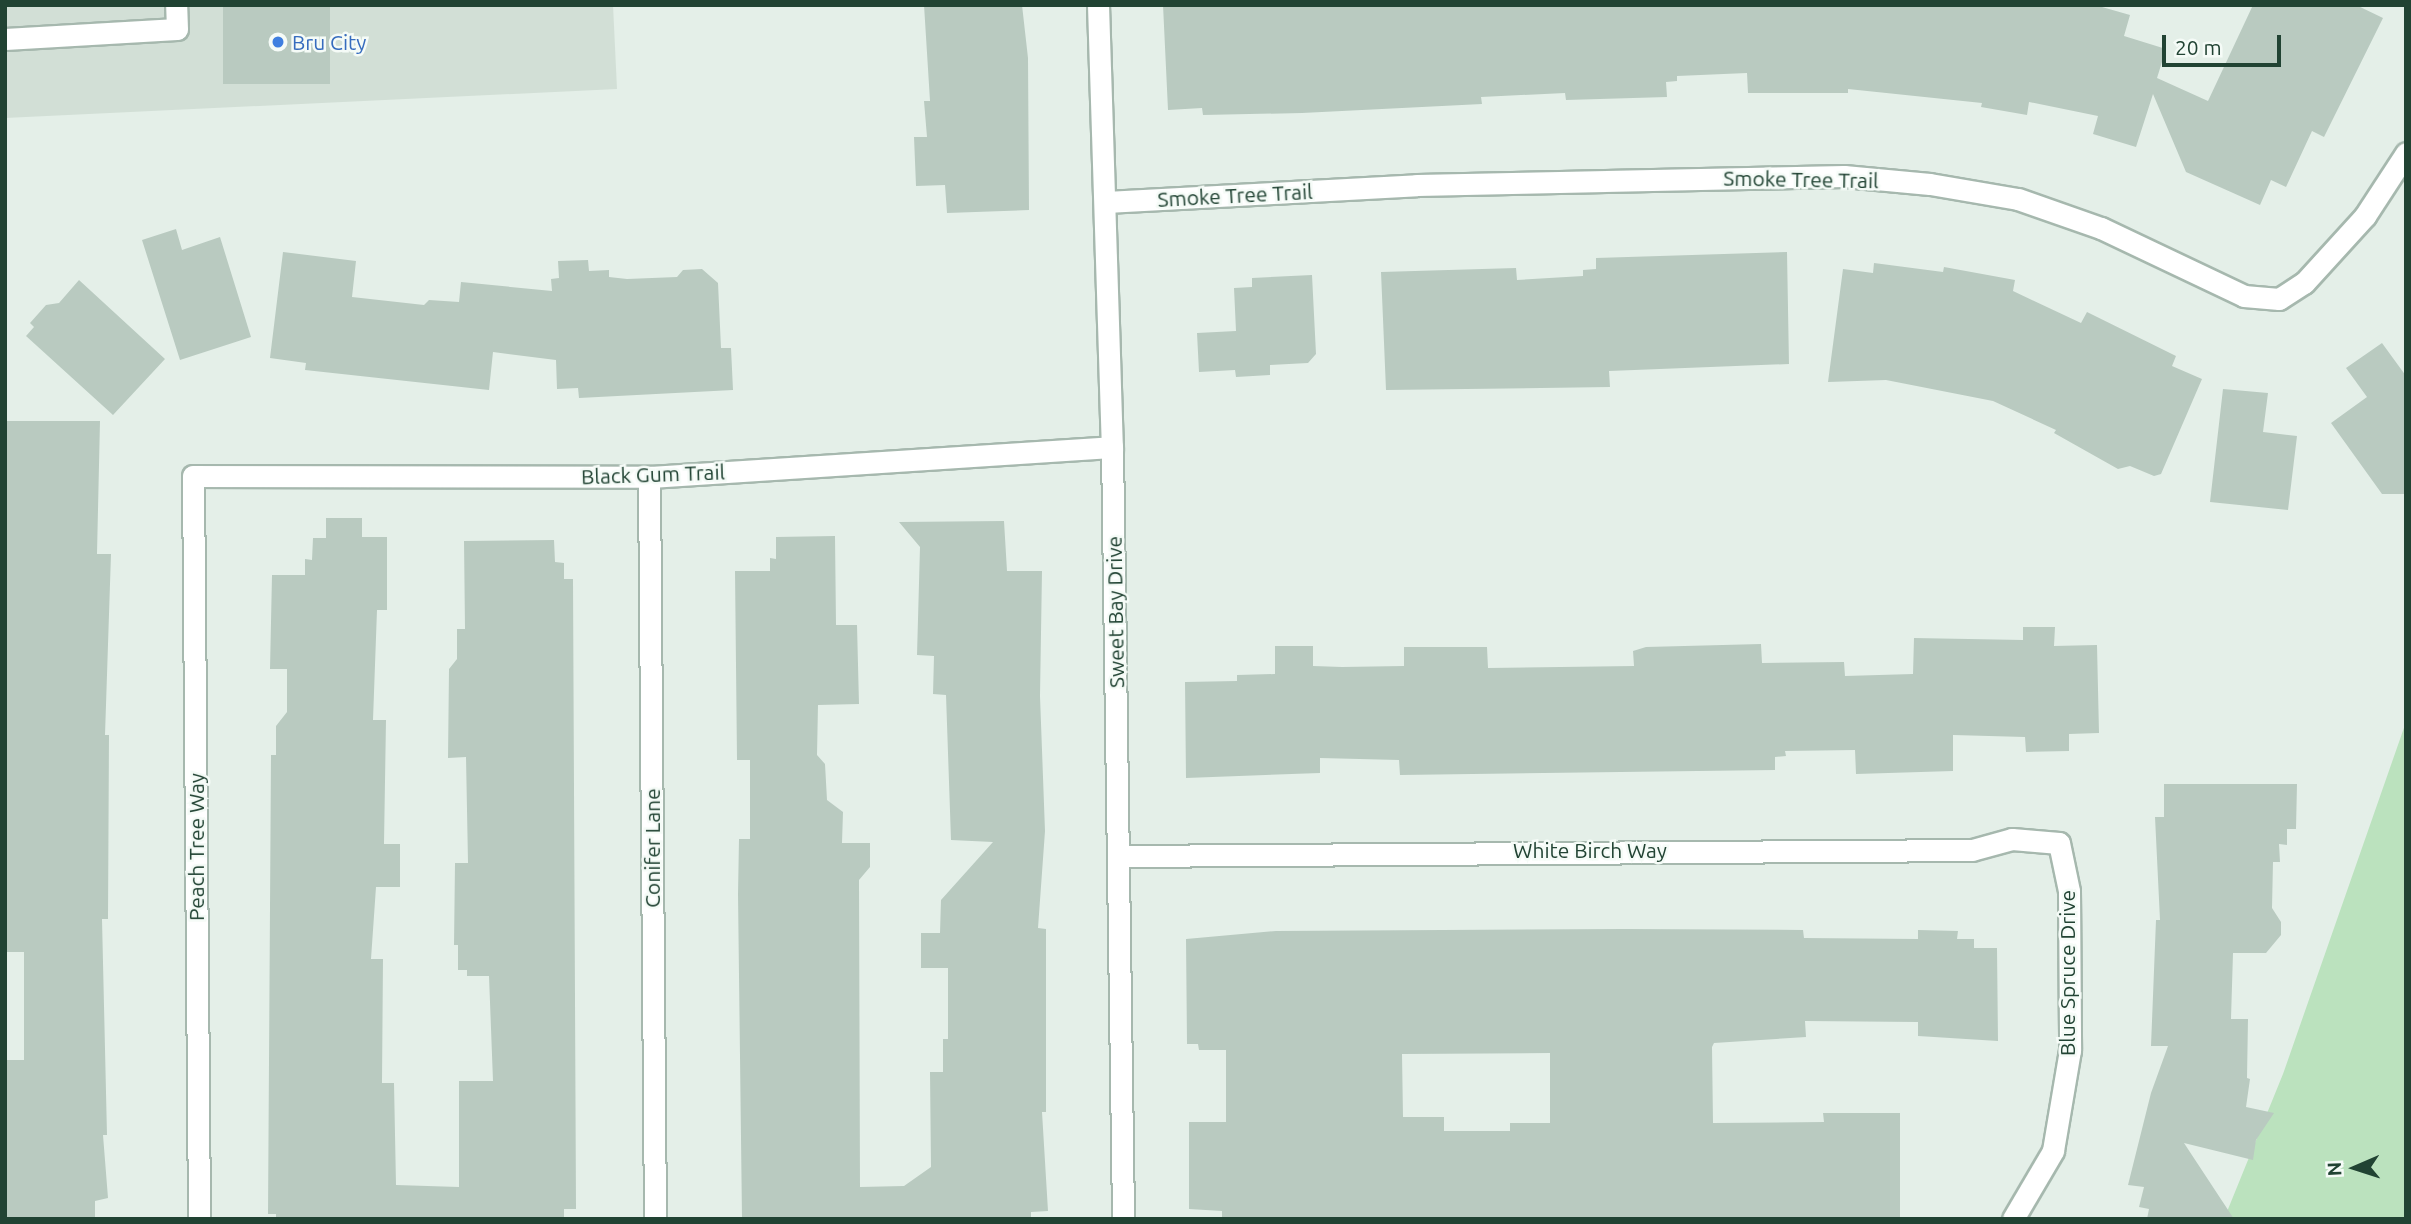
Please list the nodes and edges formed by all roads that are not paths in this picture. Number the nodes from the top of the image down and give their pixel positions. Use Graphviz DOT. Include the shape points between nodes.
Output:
graph roads {
  1 [pos="176,5"];
  2 [pos="1098,5"];
  3 [pos="5,38"];
  4 [pos="2406,153"];
  5 [pos="1106,202"];
  6 [pos="1112,447"];
  7 [pos="193,476"];
  8 [pos="649,477"];
  9 [pos="2059,843"];
  10 [pos="1119,856"];
  11 [pos="199,1219"];
  12 [pos="655,1219"];
  13 [pos="1123,1219"];
  14 [pos="2013,1219"];
  1 -- 3 [label="street" via="177,29"];
  2 -- 5 [label="street, Sweet Bay Drive"];
  4 -- 5 [label="street, Smoke Tree Trail" via="2365,216 2304,284 2279,299 2244,296 2101,228 2018,199 1844,176 1417,185"];
  5 -- 6 [label="street, Sweet Bay Drive"];
  6 -- 8 [label="street, Black Gum Trail"];
  6 -- 10 [label="street, Sweet Bay Drive"];
  7 -- 8 [label="street, Black Gum Trail"];
  7 -- 11 [label="street, Peach Tree Way"];
  8 -- 12 [label="street, Conifer Lane"];
  9 -- 10 [label="street, White Birch Way" via="2012,839 1972,849"];
  9 -- 14 [label="street, Blue Spruce Drive" via="2069,891 2070,1050 2053,1151"];
  10 -- 13 [label="street, Sweet Bay Drive"];
}
